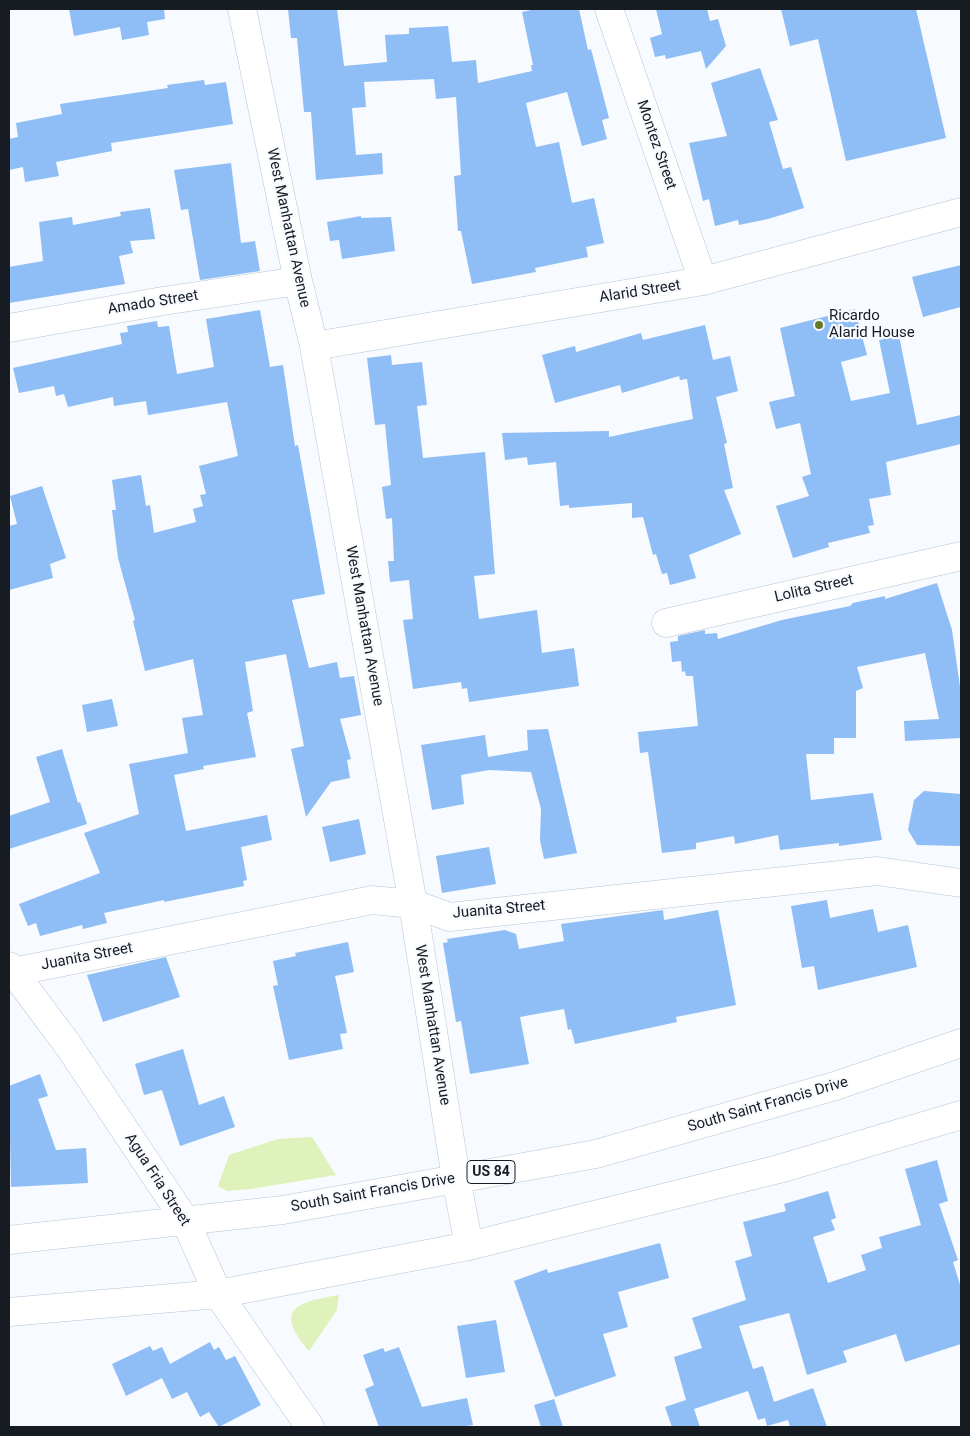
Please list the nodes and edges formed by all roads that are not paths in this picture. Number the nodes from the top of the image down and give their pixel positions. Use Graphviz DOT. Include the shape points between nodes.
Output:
graph roads {
  1 [pos="242,9"];
  2 [pos="609,9"];
  3 [pos="961,212"];
  4 [pos="298,281"];
  5 [pos="703,281"];
  6 [pos="9,328"];
  7 [pos="314,346"];
  8 [pos="961,556"];
  9 [pos="666,623"];
  10 [pos="961,883"];
  11 [pos="413,904"];
  12 [pos="11,969"];
  13 [pos="961,1044"];
  14 [pos="961,1115"];
  15 [pos="456,1178"];
  16 [pos="185,1220"];
  17 [pos="9,1240"];
  18 [pos="469,1246"];
  19 [pos="218,1294"];
  20 [pos="9,1312"];
  21 [pos="310,1427"];
  1 -- 4 [label="main road, West Manhattan Avenue"];
  2 -- 5 [label="main road, Montez Street"];
  3 -- 5 [label="main road, Alarid Street"];
  4 -- 6 [label="main road, Amado Street" via="164,300"];
  4 -- 7 [label="main road, West Manhattan Avenue"];
  5 -- 7 [label="main road, Alarid Street"];
  7 -- 11 [label="main road, West Manhattan Avenue"];
  8 -- 9 [label="main road, Lolita Street"];
  10 -- 11 [label="main road, Juanita Street" via="877,871 450,917"];
  11 -- 12 [label="main road, Juanita Street" via="372,900"];
  11 -- 15 [label="main road, West Manhattan Avenue"];
  12 -- 16 [label="main road, Agua Fria Street" via="68,1045"];
  13 -- 15 [label="main road, South Saint Francis Drive / US 84" via="835,1086 614,1149"];
  14 -- 18 [label="main road" via="779,1169"];
  15 -- 16 [label="main road, South Saint Francis Drive / US 84" via="282,1210"];
  15 -- 18 [label="main road, West Manhattan Avenue"];
  16 -- 17 [label="main road, South Saint Francis Drive / US 84"];
  16 -- 19 [label="main road, Agua Fria Street"];
  18 -- 19 [label="main road"];
  19 -- 20 [label="main road"];
  19 -- 21 [label="main road, Agua Fria Street"];
}
